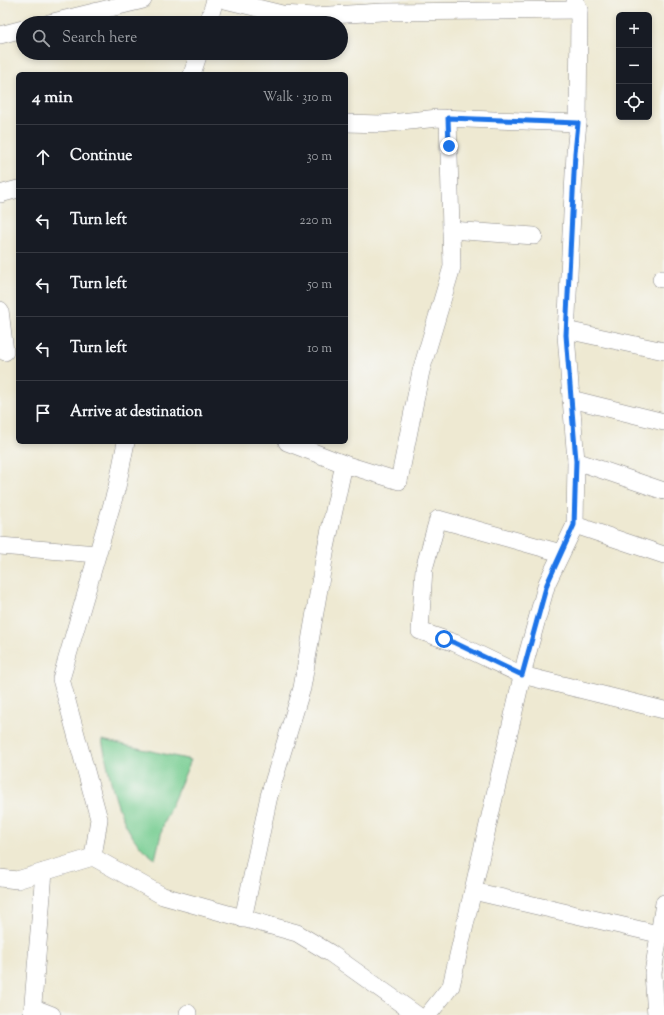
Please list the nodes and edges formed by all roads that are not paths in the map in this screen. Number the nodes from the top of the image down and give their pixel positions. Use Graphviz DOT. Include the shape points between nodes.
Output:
graph roads {
  1 [pos="143,0"];
  2 [pos="215,0"];
  3 [pos="225,0"];
  4 [pos="577,5"];
  5 [pos="379,6"];
  6 [pos="78,16"];
  7 [pos="210,16"];
  8 [pos="16,32"];
  9 [pos="0,35"];
  10 [pos="197,60"];
  11 [pos="193,72"];
  12 [pos="448,118"];
  13 [pos="348,123"];
  14 [pos="578,123"];
  15 [pos="16,190"];
  16 [pos="0,194"];
  17 [pos="451,230"];
  18 [pos="534,236"];
  19 [pos="0,310"];
  20 [pos="566,330"];
  21 [pos="664,351"];
  22 [pos="8,352"];
  23 [pos="571,399"];
  24 [pos="664,422"];
  25 [pos="126,444"];
  26 [pos="292,444"];
  27 [pos="576,461"];
  28 [pos="344,464"];
  29 [pos="664,491"];
  30 [pos="574,525"];
  31 [pos="0,546"];
  32 [pos="561,553"];
  33 [pos="97,554"];
  34 [pos="664,555"];
  35 [pos="522,675"];
  36 [pos="664,710"];
  37 [pos="93,857"];
  38 [pos="44,872"];
  39 [pos="0,878"];
  40 [pos="473,891"];
  41 [pos="664,903"];
  42 [pos="243,918"];
  43 [pos="658,934"];
  44 [pos="33,1011"];
  45 [pos="52,1015"];
  46 [pos="417,1015"];
  47 [pos="428,1015"];
  48 [pos="656,1015"];
  1 -- 6 [label="street"];
  2 -- 7 [label="street"];
  3 -- 5 [label="street" via="282,14 314,16"];
  4 -- 5 [label="street"];
  4 -- 14 [label="street"];
  8 -- 9 [label="street"];
  10 -- 11 [label="street"];
  12 -- 13 [label="street" via="381,124"];
  12 -- 14 [label="street"];
  12 -- 17 [label="street"];
  14 -- 20 [label="street"];
  15 -- 16 [label="street"];
  17 -- 18 [label="street"];
  17 -- 28 [label="street" via="452,267 421,371 399,481"];
  19 -- 22 [label="street"];
  20 -- 21 [label="street"];
  20 -- 23 [label="street"];
  23 -- 24 [label="street"];
  23 -- 27 [label="street"];
  25 -- 33 [label="street" via="117,487"];
  26 -- 28 [label="street"];
  27 -- 29 [label="street"];
  27 -- 30 [label="street"];
  28 -- 42 [label="street" via="326,548 302,688 269,796"];
  30 -- 32 [label="street"];
  30 -- 34 [label="street"];
  31 -- 33 [label="street"];
  32 -- 35 [label="street" via="547,584"];
  32 -- 35 [label="street" via="438,519 424,569 420,631 455,643"];
  33 -- 37 [label="street" via="61,679 99,819"];
  35 -- 36 [label="street"];
  35 -- 40 [label="street"];
  37 -- 38 [label="street"];
  37 -- 42 [label="street" via="163,896"];
  38 -- 39 [label="street" via="17,880"];
  38 -- 44 [label="street"];
  40 -- 43 [label="street"];
  40 -- 47 [label="street" via="451,986"];
  41 -- 43 [label="street"];
  42 -- 46 [label="street" via="297,933 330,953"];
  43 -- 48 [label="street" via="653,973"];
  44 -- 45 [label="street"];
}
